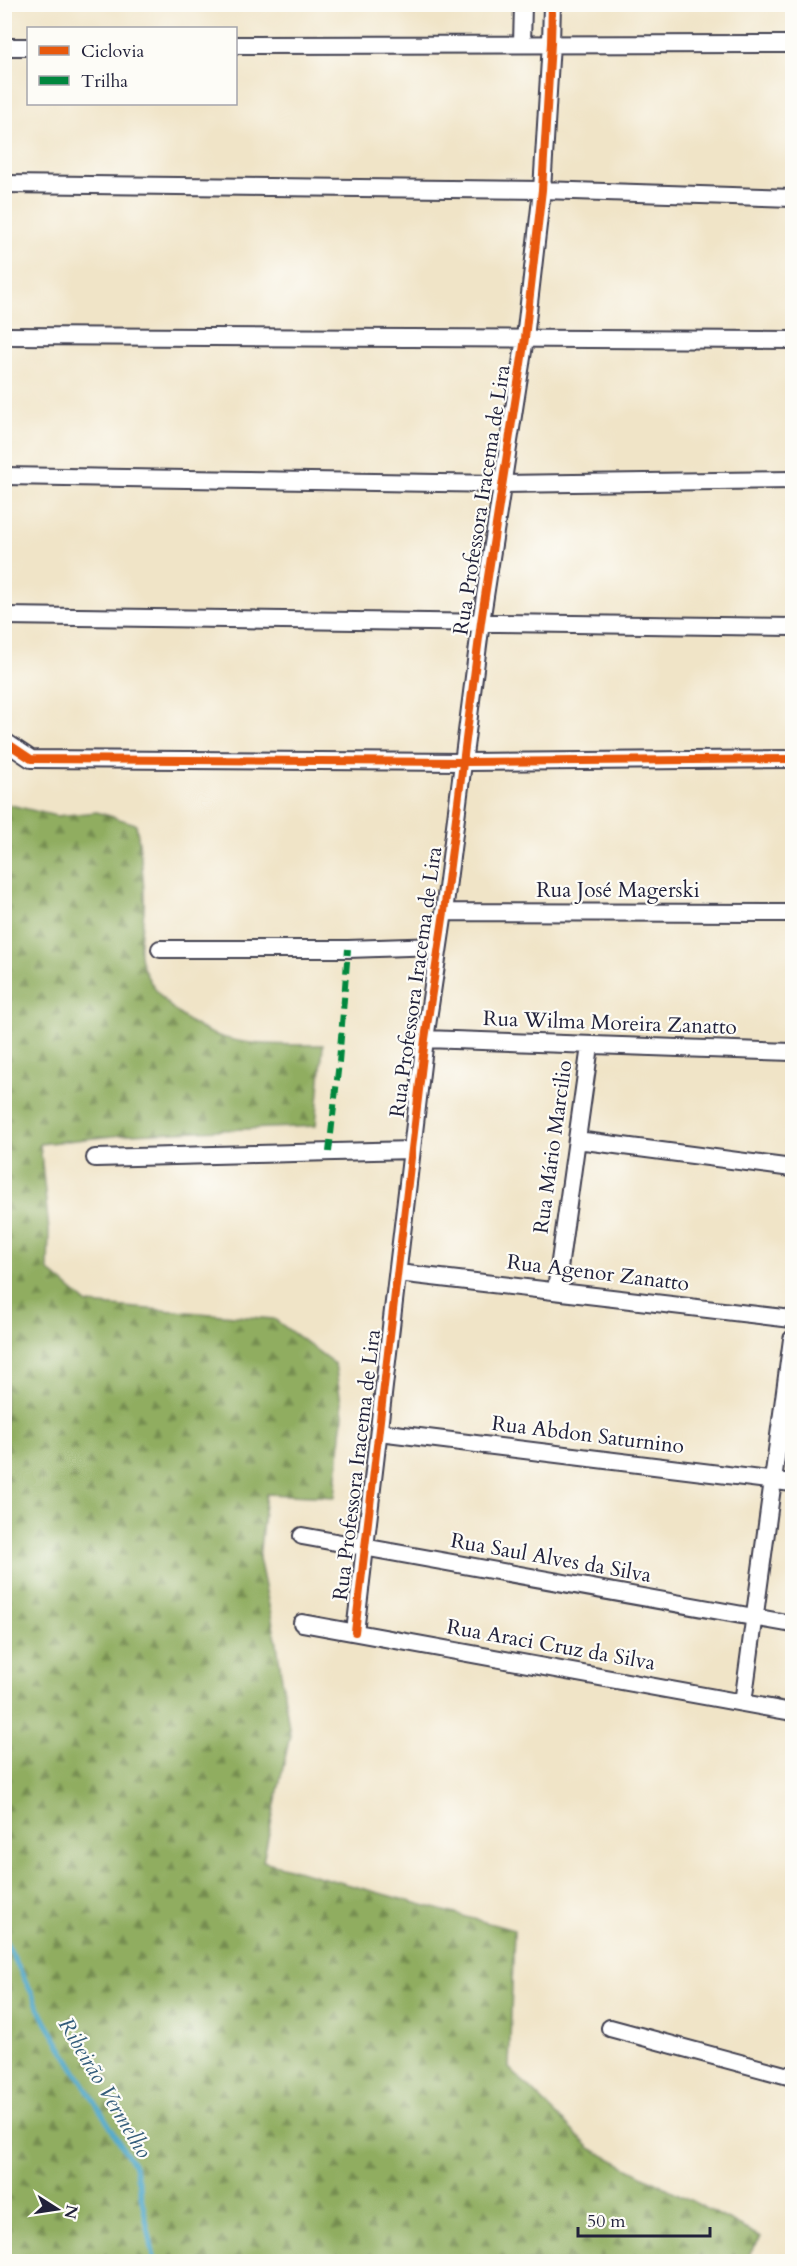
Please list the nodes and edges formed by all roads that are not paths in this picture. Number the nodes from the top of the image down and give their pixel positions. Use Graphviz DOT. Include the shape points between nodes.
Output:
graph roads {
  1 [pos="523,4"];
  2 [pos="552,4"];
  3 [pos="551,43"];
  4 [pos="522,44"];
  5 [pos="792,44"];
  6 [pos="237,45"];
  7 [pos="4,47"];
  8 [pos="27,47"];
  9 [pos="4,184"];
  10 [pos="542,190"];
  11 [pos="792,198"];
  12 [pos="4,336"];
  13 [pos="525,338"];
  14 [pos="792,340"];
  15 [pos="4,476"];
  16 [pos="792,480"];
  17 [pos="502,484"];
  18 [pos="4,616"];
  19 [pos="482,622"];
  20 [pos="792,627"];
  21 [pos="4,741"];
  22 [pos="792,759"];
  23 [pos="464,762"];
  24 [pos="444,912"];
  25 [pos="792,914"];
  26 [pos="438,946"];
  27 [pos="160,949"];
  28 [pos="425,1039"];
  29 [pos="590,1046"];
  30 [pos="792,1052"];
  31 [pos="577,1140"];
  32 [pos="412,1150"];
  33 [pos="95,1158"];
  34 [pos="792,1168"];
  35 [pos="398,1273"];
  36 [pos="556,1290"];
  37 [pos="792,1319"];
  38 [pos="792,1339"];
  39 [pos="379,1432"];
  40 [pos="773,1481"];
  41 [pos="792,1483"];
  42 [pos="302,1536"];
  43 [pos="365,1547"];
  44 [pos="754,1617"];
  45 [pos="302,1623"];
  46 [pos="792,1624"];
  47 [pos="355,1632"];
  48 [pos="742,1702"];
  49 [pos="792,1712"];
  50 [pos="610,2028"];
  51 [pos="792,2077"];
  1 -- 4 [label="street"];
  2 -- 3 [label="street, Rua Professora Iracema de Lira"];
  3 -- 4 [label="street"];
  3 -- 5 [label="street"];
  3 -- 10 [label="street, Rua Professora Iracema de Lira"];
  4 -- 6 [label="street"];
  7 -- 8 [label="street"];
  9 -- 10 [label="street"];
  10 -- 11 [label="street"];
  10 -- 13 [label="street, Rua Professora Iracema de Lira"];
  12 -- 13 [label="street"];
  13 -- 14 [label="street"];
  13 -- 17 [label="street, Rua Professora Iracema de Lira"];
  15 -- 17 [label="street"];
  16 -- 17 [label="street"];
  17 -- 19 [label="street, Rua Professora Iracema de Lira"];
  18 -- 19 [label="street"];
  19 -- 20 [label="street"];
  19 -- 23 [label="street, Rua Professora Iracema de Lira"];
  21 -- 23 [label="street" via="31,759"];
  22 -- 23 [label="street"];
  23 -- 24 [label="street, Rua Professora Iracema de Lira"];
  24 -- 25 [label="street, Rua José Magerski"];
  24 -- 26 [label="street, Rua Professora Iracema de Lira"];
  26 -- 27 [label="street" via="348,950"];
  26 -- 28 [label="street, Rua Professora Iracema de Lira"];
  28 -- 29 [label="street, Rua Wilma Moreira Zanatto"];
  28 -- 32 [label="street, Rua Professora Iracema de Lira"];
  29 -- 30 [label="street, Rua Wilma Moreira Zanatto"];
  29 -- 31 [label="street, Rua Mário Marcilio"];
  31 -- 34 [label="street"];
  31 -- 36 [label="street, Rua Mário Marcilio"];
  32 -- 33 [label="street"];
  32 -- 35 [label="street, Rua Professora Iracema de Lira"];
  35 -- 36 [label="street, Rua Agenor Zanatto"];
  35 -- 39 [label="street, Rua Professora Iracema de Lira"];
  36 -- 37 [label="street, Rua Agenor Zanatto"];
  38 -- 40 [label="street"];
  39 -- 40 [label="street, Rua Abdon Saturnino"];
  39 -- 43 [label="street, Rua Professora Iracema de Lira"];
  40 -- 41 [label="street, Rua Abdon Saturnino"];
  40 -- 44 [label="street"];
  42 -- 43 [label="street, Rua Saul Alves da Silva"];
  43 -- 44 [label="street, Rua Saul Alves da Silva"];
  43 -- 47 [label="street, Rua Professora Iracema de Lira"];
  44 -- 46 [label="street, Rua Saul Alves da Silva"];
  44 -- 48 [label="street"];
  45 -- 47 [label="street, Rua Araci Cruz da Silva"];
  47 -- 48 [label="street, Rua Araci Cruz da Silva"];
  48 -- 49 [label="street, Rua Araci Cruz da Silva"];
  50 -- 51 [label="street"];
}
